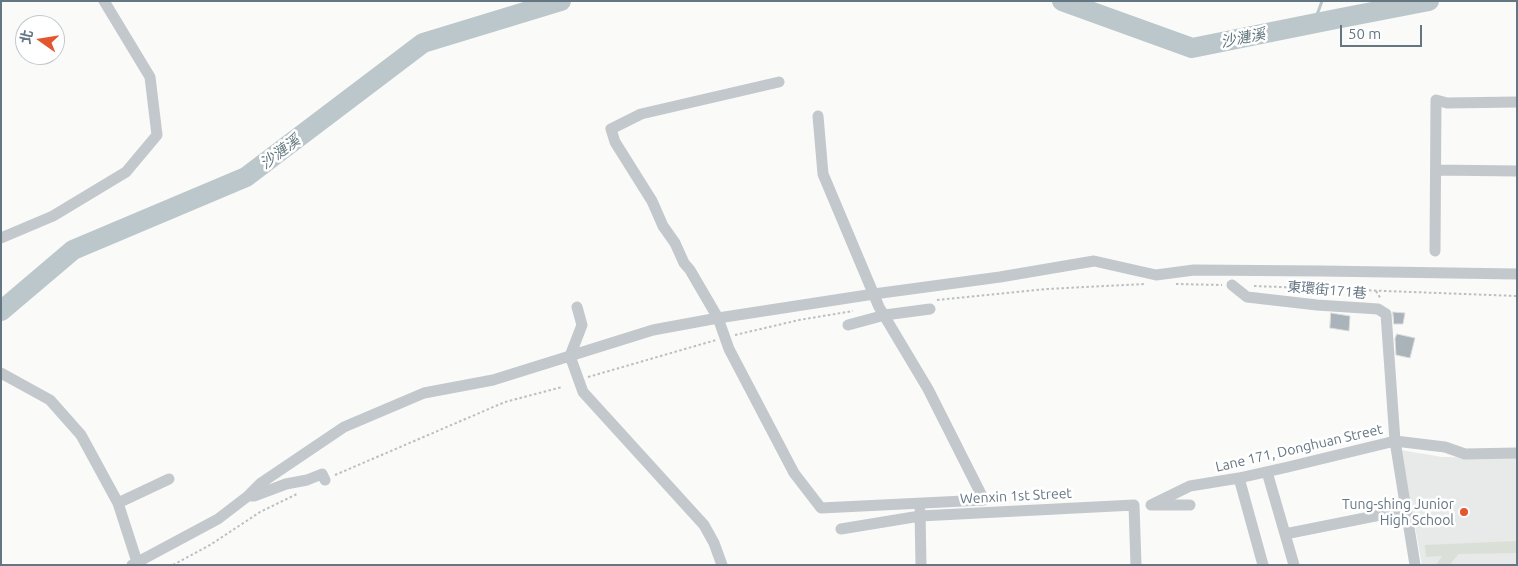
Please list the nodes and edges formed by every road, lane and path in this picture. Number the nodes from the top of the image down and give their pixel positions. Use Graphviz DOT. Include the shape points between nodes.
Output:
graph roads {
  1 [pos="104,1"];
  2 [pos="778,82"];
  3 [pos="1517,102"];
  4 [pos="818,116"];
  5 [pos="1436,170"];
  6 [pos="1517,171"];
  7 [pos="1,238"];
  8 [pos="1434,251"];
  9 [pos="1517,274"];
  10 [pos="1148,284"];
  11 [pos="1176,284"];
  12 [pos="1232,285"];
  13 [pos="1251,286"];
  14 [pos="874,294"];
  15 [pos="1517,296"];
  16 [pos="933,305"];
  17 [pos="577,307"];
  18 [pos="853,311"];
  19 [pos="885,315"];
  20 [pos="718,318"];
  21 [pos="848,325"];
  22 [pos="733,335"];
  23 [pos="717,340"];
  24 [pos="570,356"];
  25 [pos="1,373"];
  26 [pos="579,380"];
  27 [pos="562,387"];
  28 [pos="1395,441"];
  29 [pos="1517,453"];
  30 [pos="1267,472"];
  31 [pos="1239,478"];
  32 [pos="169,479"];
  33 [pos="325,480"];
  34 [pos="301,492"];
  35 [pos="248,496"];
  36 [pos="118,503"];
  37 [pos="919,504"];
  38 [pos="1134,505"];
  39 [pos="1151,505"];
  40 [pos="1190,505"];
  41 [pos="1405,510"];
  42 [pos="920,516"];
  43 [pos="841,529"];
  44 [pos="1285,534"];
  45 [pos="136,564"];
  46 [pos="174,565"];
  47 [pos="722,565"];
  48 [pos="921,565"];
  49 [pos="1136,565"];
  50 [pos="1263,565"];
  51 [pos="1294,565"];
  52 [pos="1415,565"];
  1 -- 7 [label="street" via="150,77 157,135 126,172 53,216"];
  2 -- 20 [label="street" via="641,114 612,129 615,142"];
  3 -- 5 [label="street" via="1447,103 1436,100"];
  4 -- 14 [label="street" via="823,174"];
  5 -- 6 [label="street"];
  5 -- 8 [label="street"];
  9 -- 14 [label="street" via="1194,270 1156,274 1094,261"];
  10 -- 16 [label="path" via="1047,290"];
  11 -- 12 [label="path"];
  12 -- 28 [label="street, 東環街171巷" via="1247,297 1378,309 1386,314"];
  13 -- 15 [label="path"];
  14 -- 19 [label="street"];
  14 -- 20 [label="street"];
  16 -- 19 [label="street"];
  17 -- 24 [label="street" via="582,325"];
  18 -- 22 [label="path"];
  19 -- 21 [label="street"];
  19 -- 37 [label="street" via="928,389 984,500"];
  20 -- 24 [label="street" via="653,330"];
  20 -- 37 [label="street" via="729,349 794,473 821,508"];
  23 -- 26 [label="path"];
  24 -- 26 [label="street"];
  24 -- 35 [label="street" via="493,380 424,393 353,423 261,483"];
  25 -- 36 [label="street" via="50,400 81,435"];
  26 -- 47 [label="street" via="583,392 704,525"];
  27 -- 33 [label="path" via="505,402"];
  28 -- 29 [label="street, Lane 171, Donghuan Street" via="1445,447 1465,454"];
  28 -- 30 [label="street, Lane 171, Donghuan Street"];
  28 -- 41 [label="street"];
  30 -- 31 [label="street, Lane 171, Donghuan Street"];
  30 -- 44 [label="street"];
  31 -- 39 [label="street, Lane 171, Donghuan Street" via="1190,486"];
  31 -- 50 [label="street"];
  32 -- 36 [label="street"];
  33 -- 35 [label="street" via="322,474"];
  34 -- 46 [label="path" via="260,512"];
  35 -- 45 [label="street" via="218,519"];
  36 -- 45 [label="street"];
  37 -- 42 [label="street"];
  38 -- 39 [label="street, Wenxin 1st Street"];
  38 -- 42 [label="street, Wenxin 1st Street"];
  38 -- 49 [label="street"];
  39 -- 40 [label="street, Wenxin 1st Street"];
  41 -- 44 [label="street"];
  41 -- 52 [label="street"];
  42 -- 43 [label="street, Wenxin 1st Street"];
  42 -- 48 [label="street"];
  44 -- 51 [label="street"];
}
